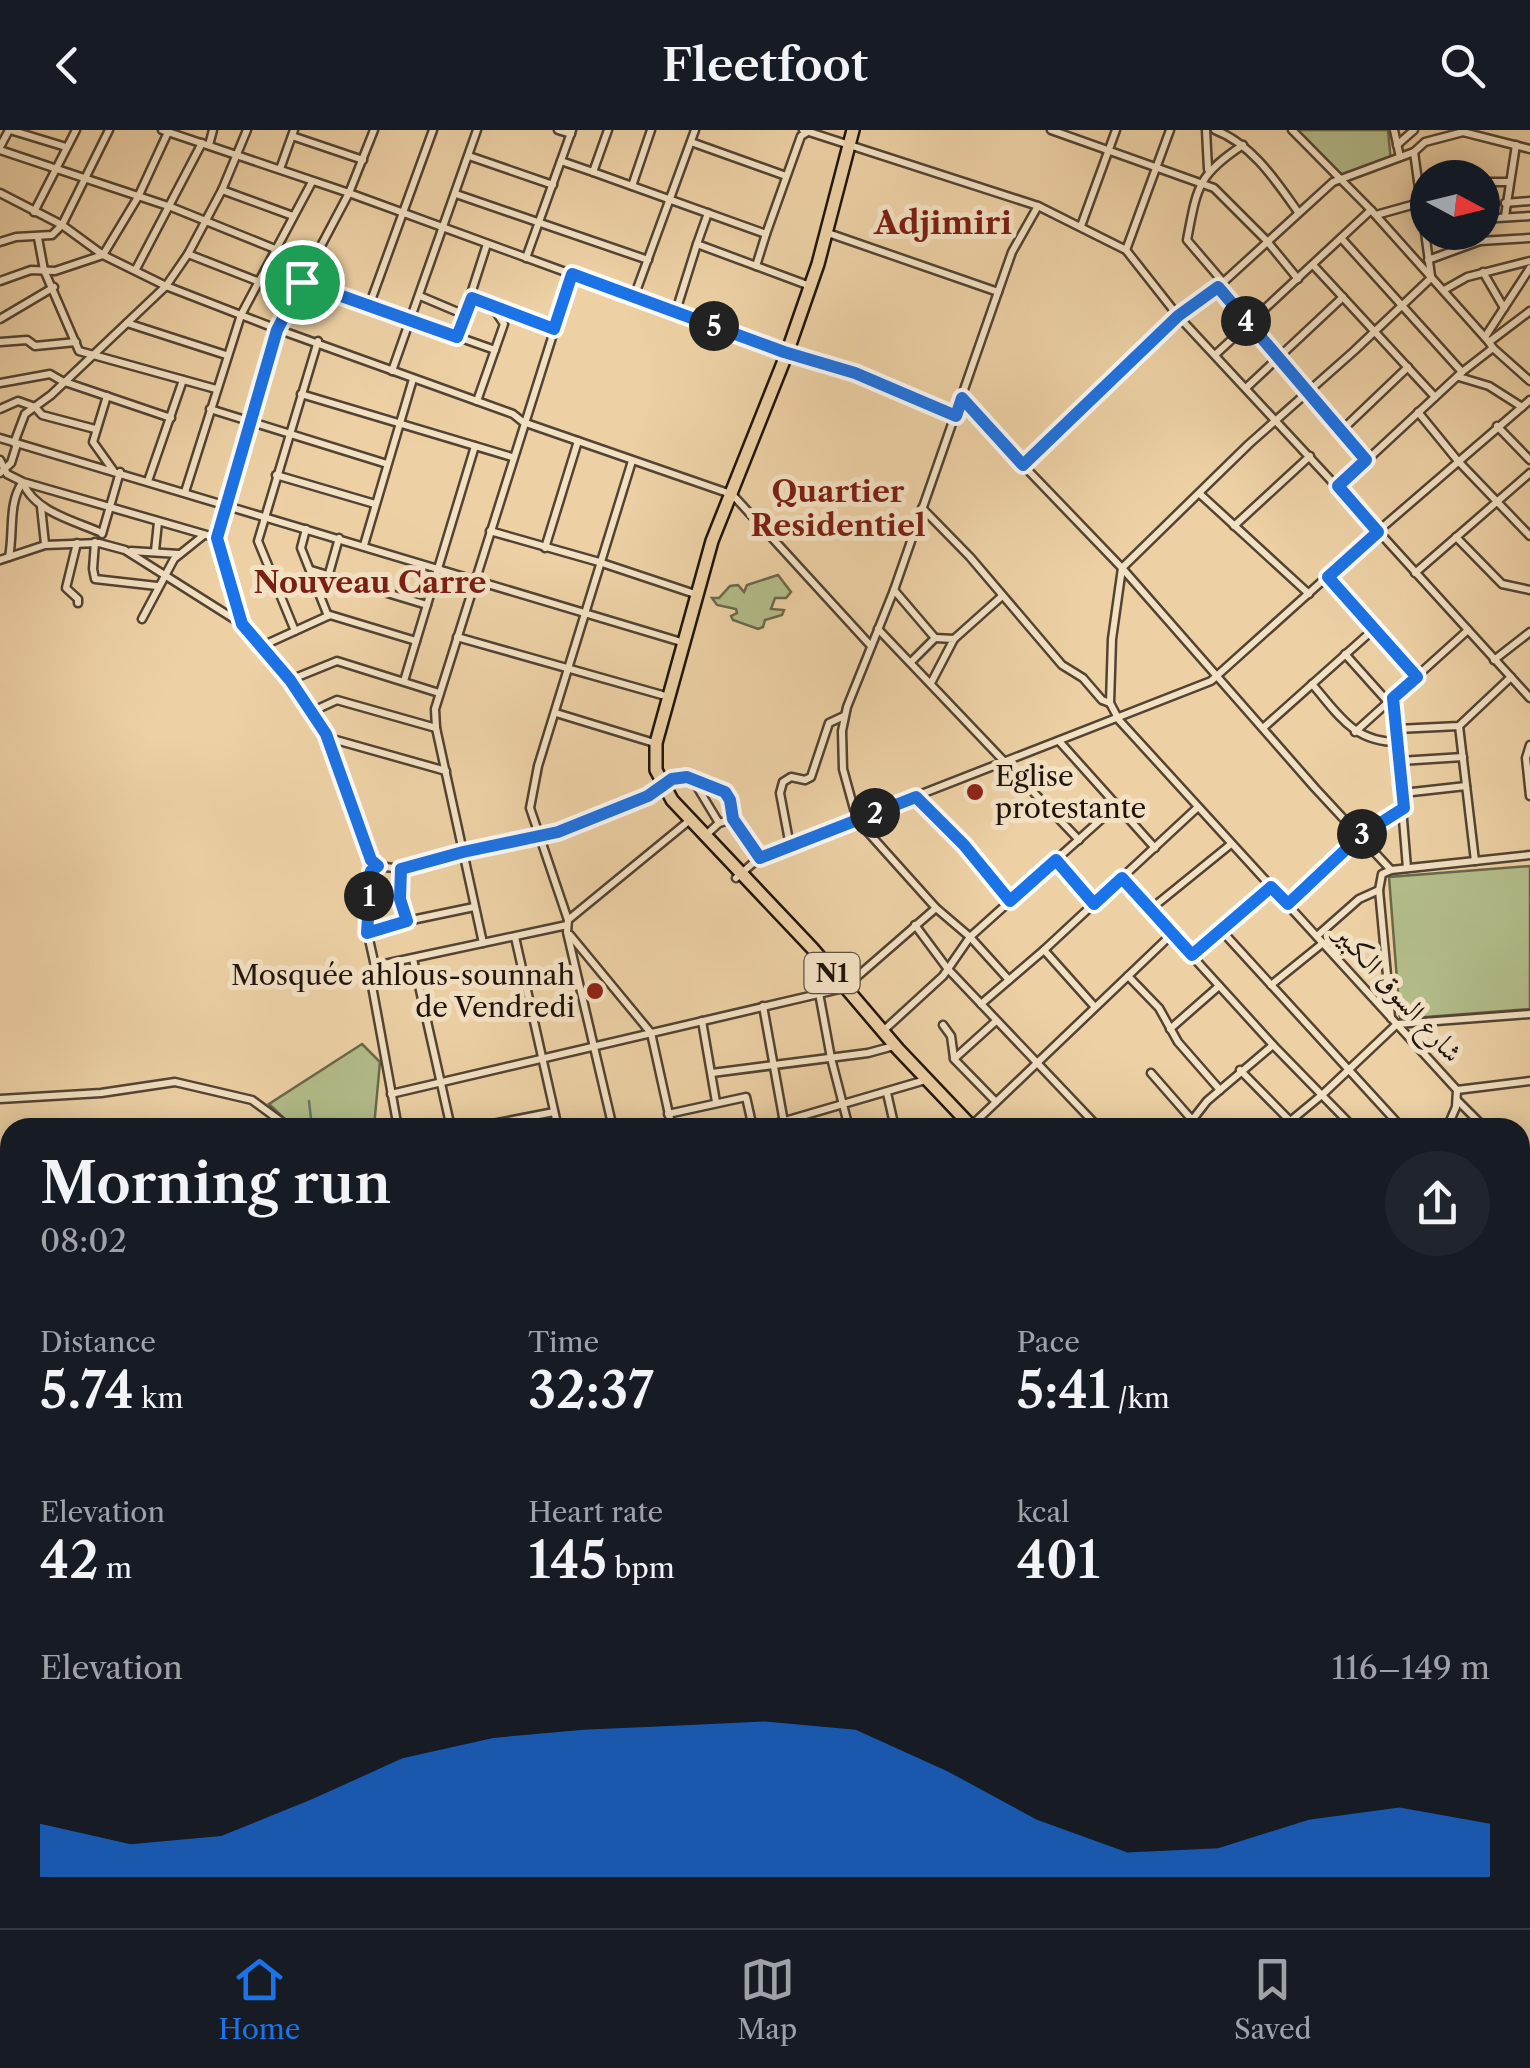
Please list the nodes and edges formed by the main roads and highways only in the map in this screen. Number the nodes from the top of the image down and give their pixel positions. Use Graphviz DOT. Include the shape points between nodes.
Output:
graph roads {
  1 [pos="854,130"];
  2 [pos="728,492"];
  3 [pos="660,786"];
  4 [pos="841,988"];
  5 [pos="960,1118"];
  6 [pos="961,1118"];
  1 -- 2 [label="highway" via="810,286"];
  2 -- 3 [label="highway" via="656,742"];
  2 -- 3 [label="highway" via="650,742 650,770"];
  3 -- 4 [label="highway, N1" via="812,948"];
  4 -- 5 [label="highway, N1"];
  4 -- 6 [label="highway, N1"];
}
